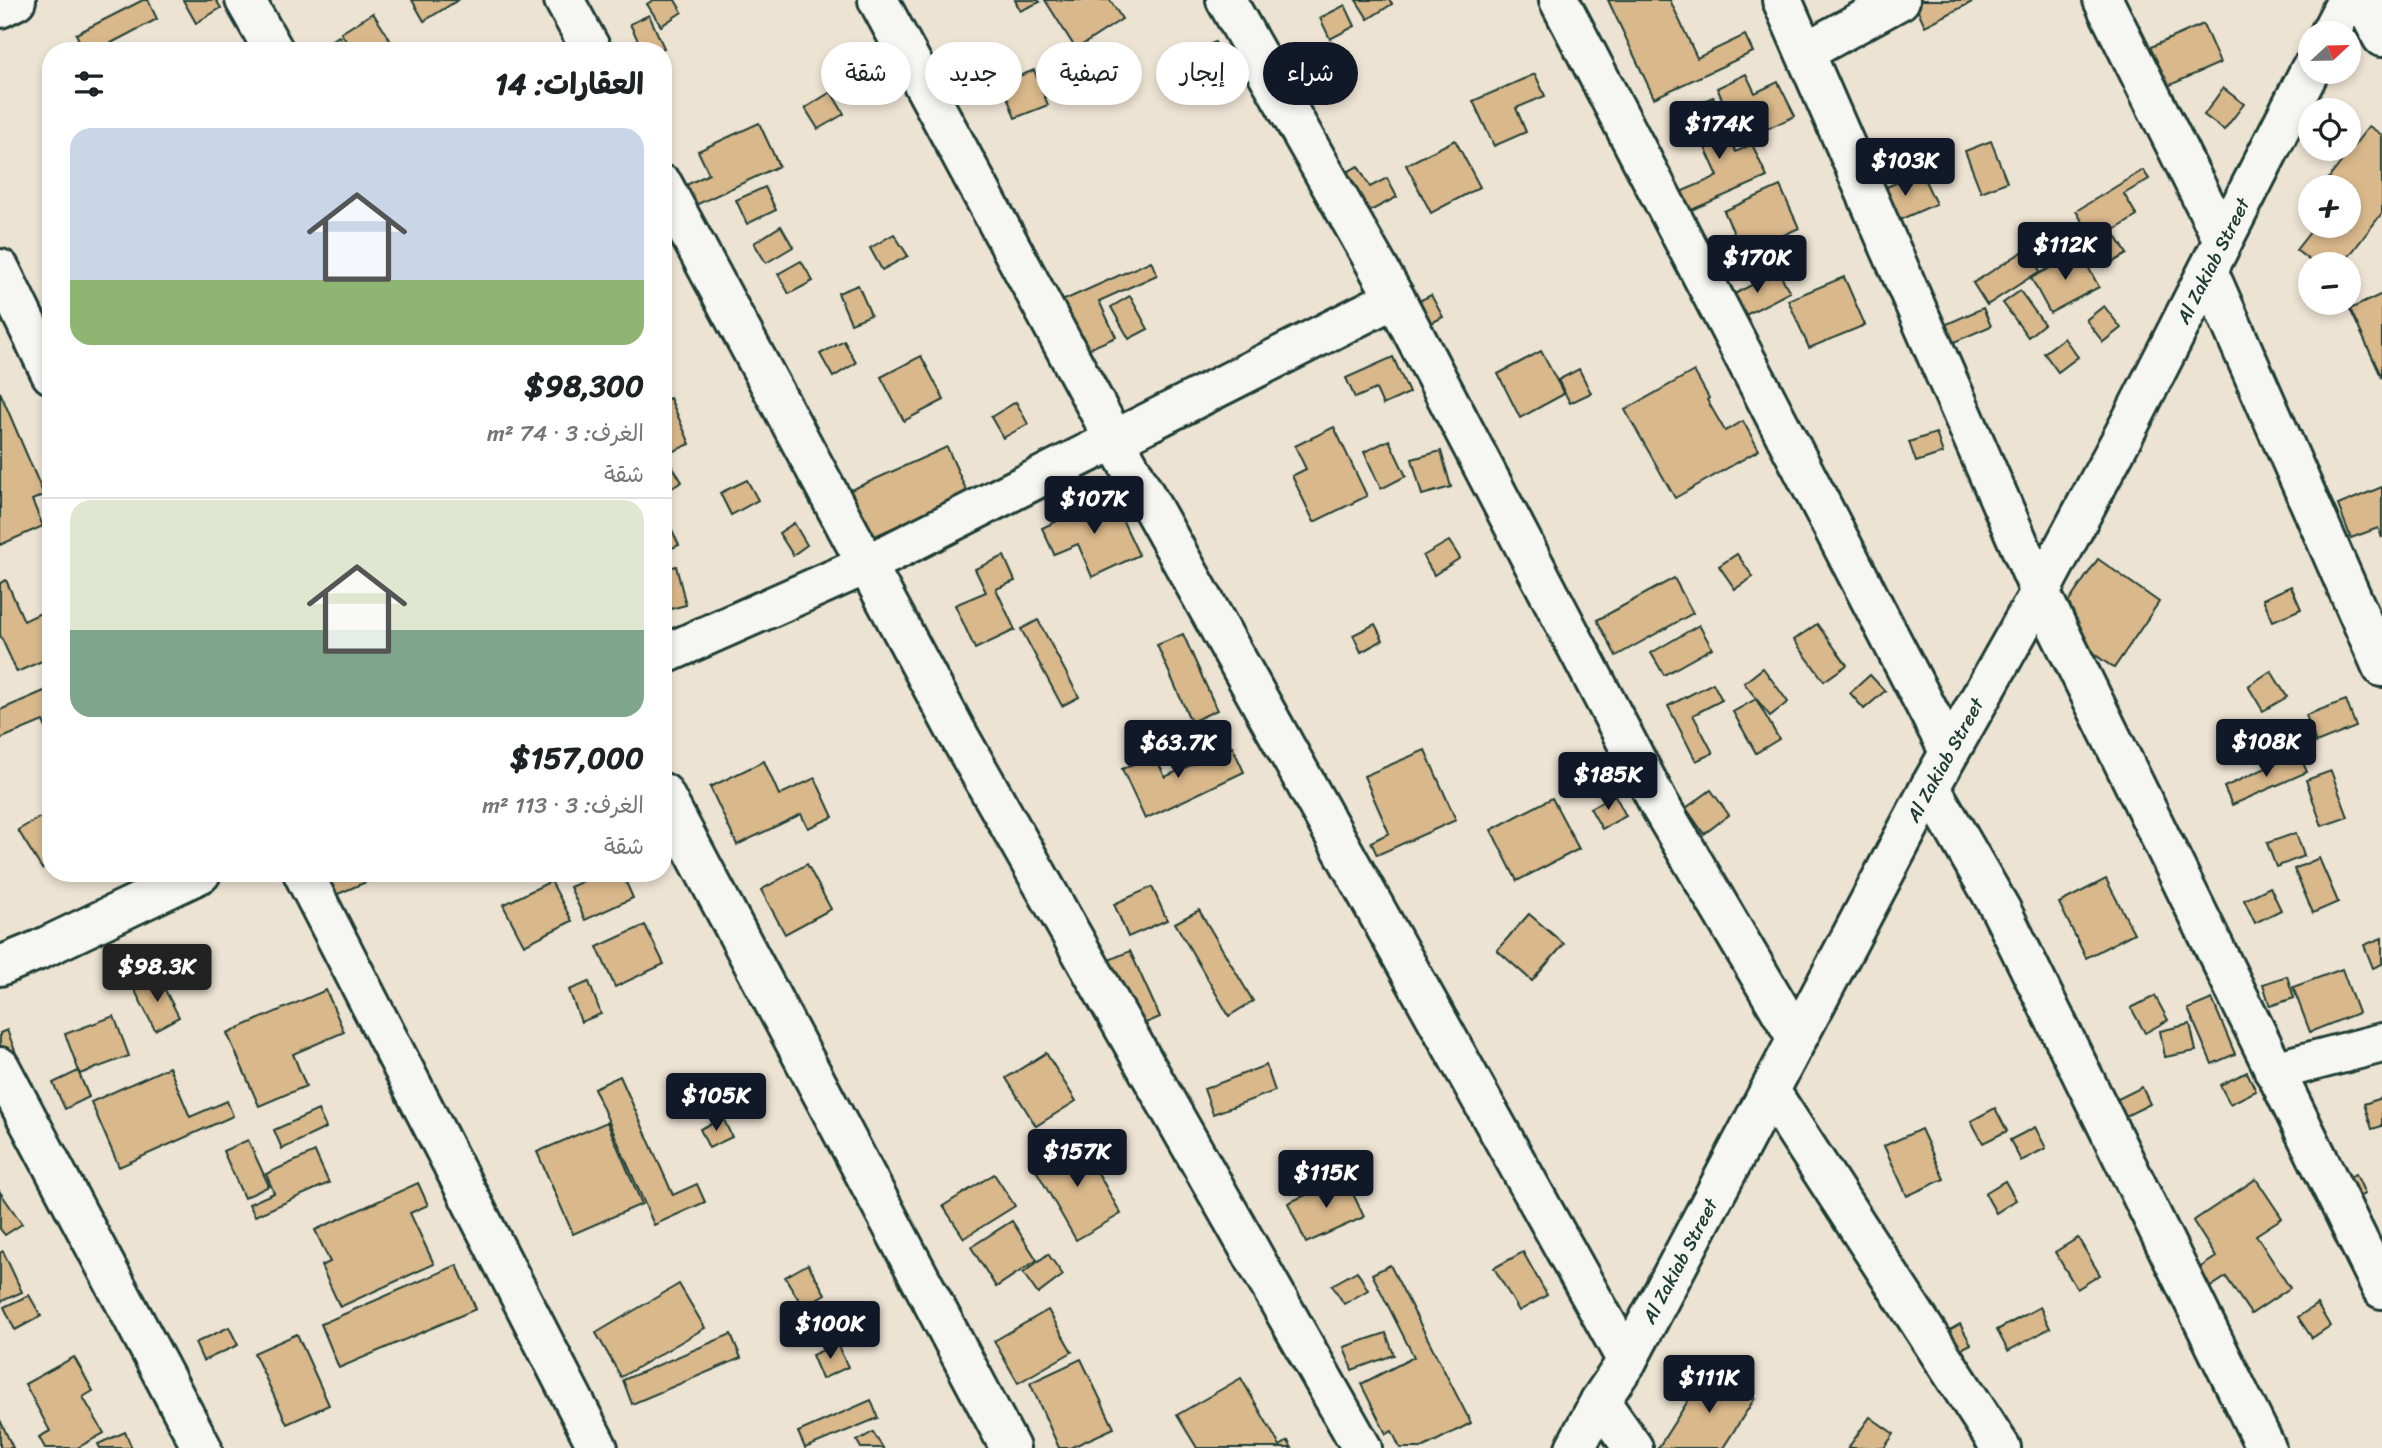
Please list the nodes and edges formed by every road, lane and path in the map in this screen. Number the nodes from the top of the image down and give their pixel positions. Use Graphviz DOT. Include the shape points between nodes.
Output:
graph roads {
  1 [pos="16,0"];
  2 [pos="245,0"];
  3 [pos="564,0"];
  4 [pos="878,0"];
  5 [pos="1226,0"];
  6 [pos="1559,0"];
  7 [pos="1782,0"];
  8 [pos="1900,0"];
  9 [pos="2103,0"];
  10 [pos="2347,0"];
  11 [pos="2363,0"];
  12 [pos="0,8"];
  13 [pos="2336,21"];
  14 [pos="2382,37"];
  15 [pos="269,42"];
  16 [pos="587,42"];
  17 [pos="1805,52"];
  18 [pos="2303,84"];
  19 [pos="672,202"];
  20 [pos="2215,255"];
  21 [pos="0,269"];
  22 [pos="1395,298"];
  23 [pos="42,355"];
  24 [pos="1114,439"];
  25 [pos="866,565"];
  26 [pos="2040,592"];
  27 [pos="672,651"];
  28 [pos="2382,667"];
  29 [pos="1949,751"];
  30 [pos="1930,787"];
  31 [pos="672,810"];
  32 [pos="182,882"];
  33 [pos="308,882"];
  34 [pos="0,966"];
  35 [pos="1796,1037"];
  36 [pos="2382,1043"];
  37 [pos="0,1067"];
  38 [pos="2274,1071"];
  39 [pos="1770,1091"];
  40 [pos="2382,1289"];
  41 [pos="1627,1361"];
  42 [pos="1600,1401"];
  43 [pos="202,1448"];
  44 [pos="598,1448"];
  45 [pos="1010,1448"];
  46 [pos="1362,1448"];
  47 [pos="1575,1448"];
  48 [pos="1633,1448"];
  49 [pos="2001,1448"];
  50 [pos="2266,1448"];
  1 -- 12 [label="street"];
  2 -- 15 [label="street"];
  3 -- 16 [label="street"];
  4 -- 24 [label="street"];
  5 -- 22 [label="street"];
  6 -- 29 [label="street"];
  7 -- 17 [label="street"];
  8 -- 17 [label="street"];
  9 -- 20 [label="street"];
  10 -- 13 [label="street"];
  11 -- 14 [label="street"];
  17 -- 26 [label="street"];
  18 -- 20 [label="street, Al Zakiab Street"];
  19 -- 25 [label="street"];
  20 -- 26 [label="street, Al Zakiab Street"];
  20 -- 28 [label="street"];
  21 -- 23 [label="street"];
  22 -- 24 [label="street"];
  22 -- 35 [label="street" via="1658,804"];
  24 -- 25 [label="street"];
  24 -- 41 [label="street"];
  25 -- 27 [label="street"];
  25 -- 46 [label="street"];
  26 -- 29 [label="street, Al Zakiab Street"];
  26 -- 38 [label="street"];
  29 -- 30 [label="street, Al Zakiab Street"];
  30 -- 35 [label="street, Al Zakiab Street"];
  30 -- 50 [label="street" via="2001,909"];
  31 -- 45 [label="street"];
  32 -- 34 [label="street"];
  33 -- 44 [label="street"];
  35 -- 39 [label="street, Al Zakiab Street"];
  36 -- 38 [label="street"];
  37 -- 43 [label="street"];
  38 -- 40 [label="street"];
  39 -- 41 [label="street, Al Zakiab Street"];
  39 -- 49 [label="street"];
  41 -- 42 [label="street, Al Zakiab Street"];
  42 -- 47 [label="street, Al Zakiab Street"];
  42 -- 48 [label="street"];
}
